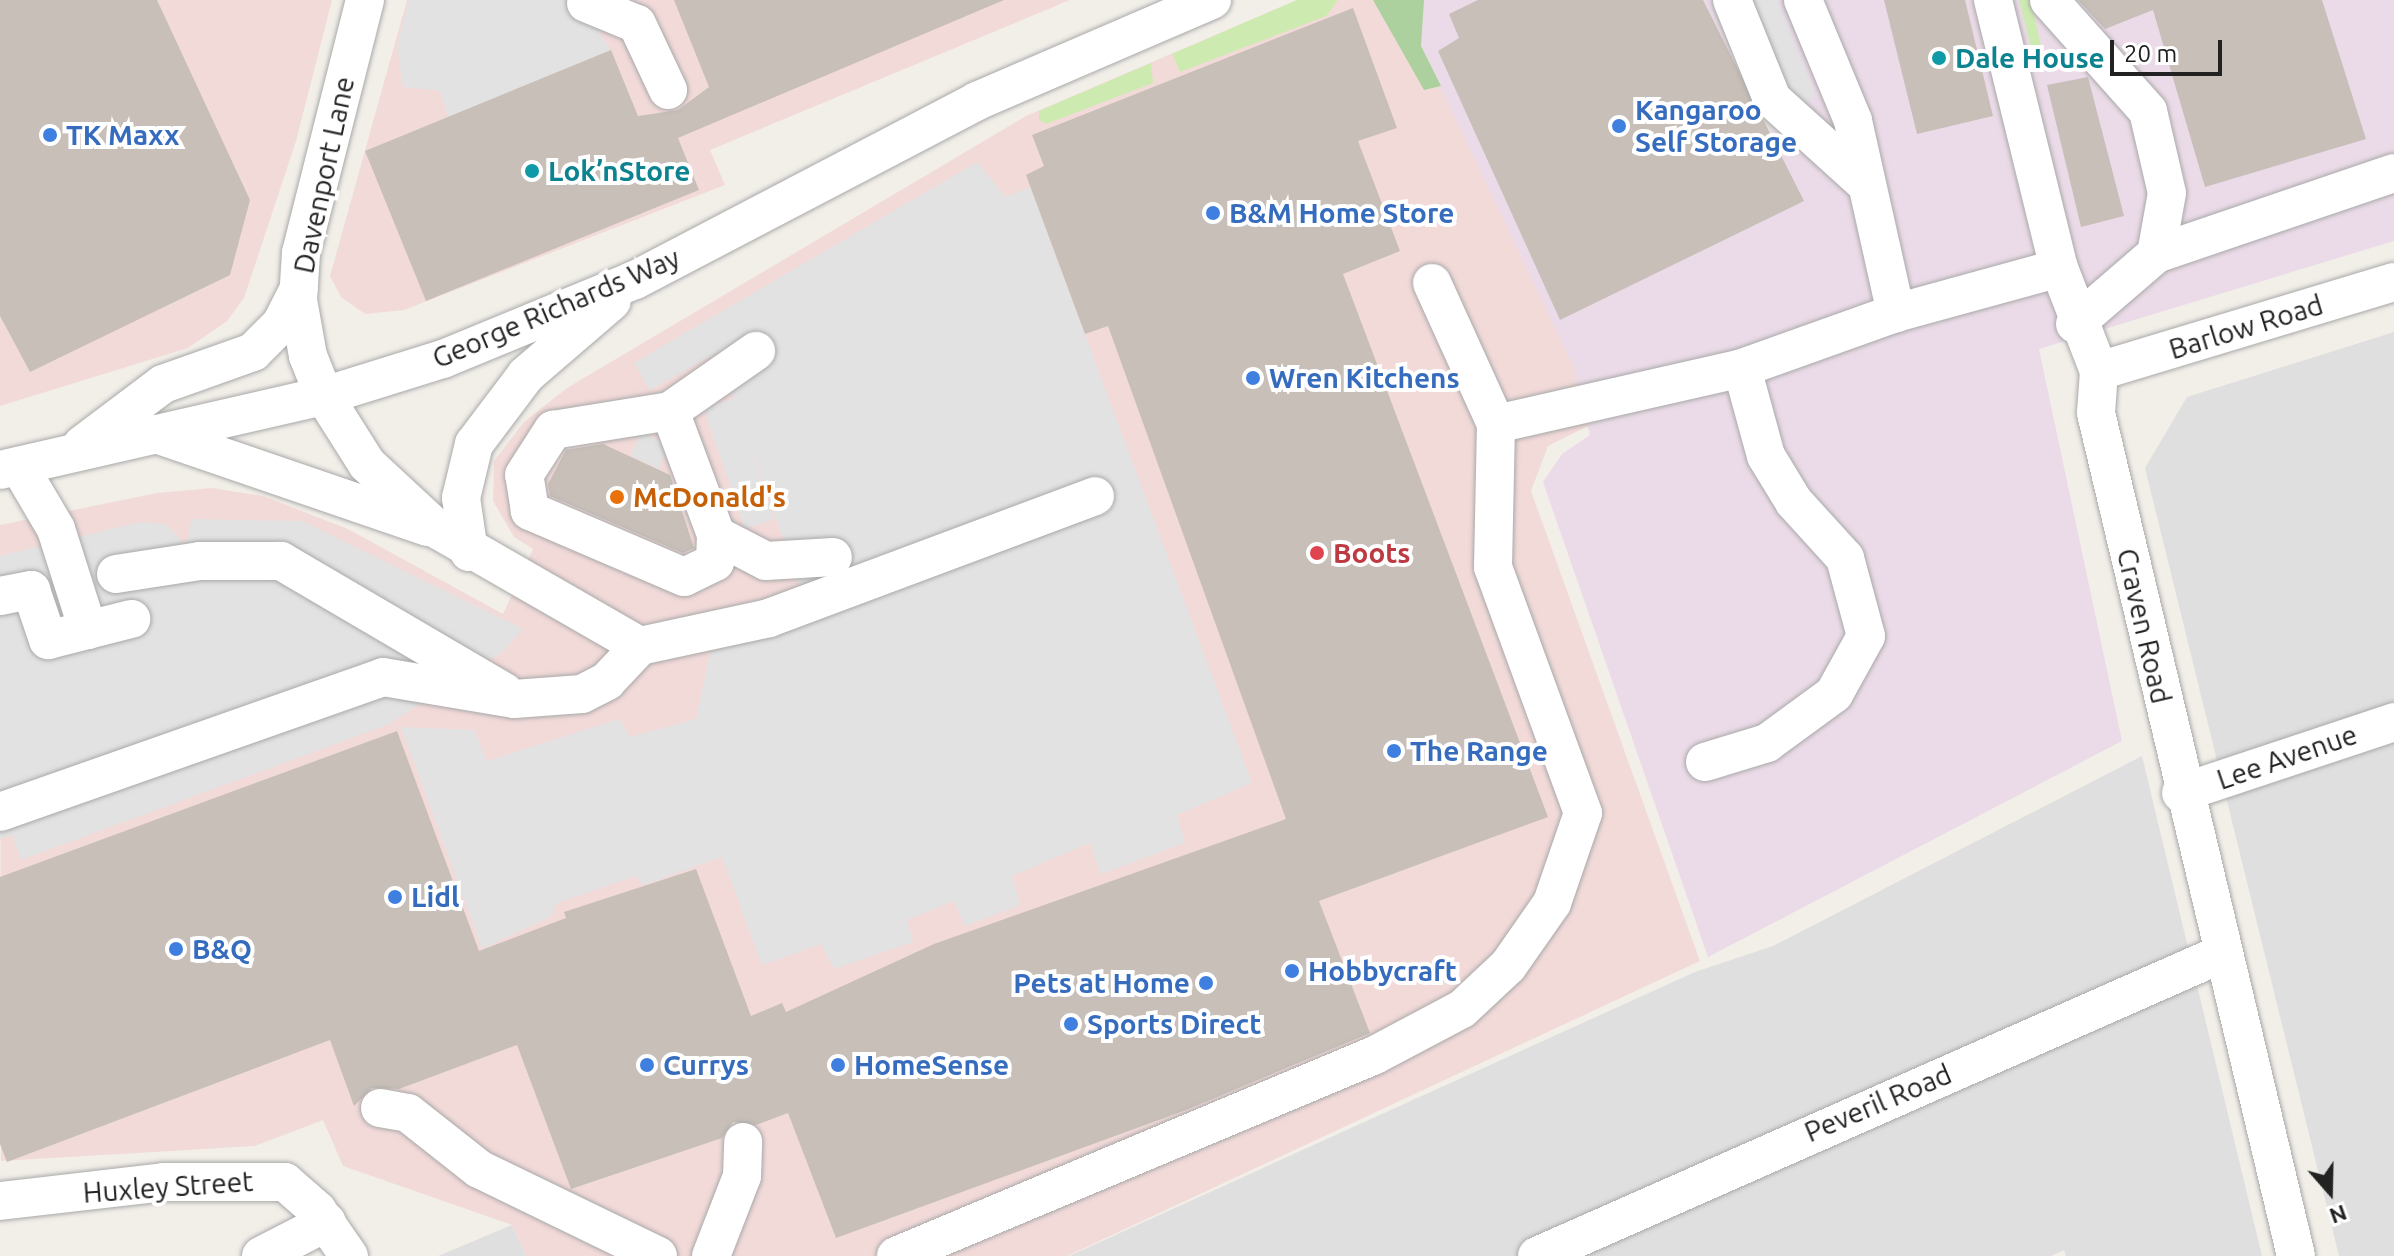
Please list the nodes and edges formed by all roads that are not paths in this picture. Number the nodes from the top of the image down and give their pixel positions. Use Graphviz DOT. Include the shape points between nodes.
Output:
graph roads {
  1 [pos="365,0"];
  2 [pos="1212,0"];
  3 [pos="1732,0"];
  4 [pos="1803,0"];
  5 [pos="1993,0"];
  6 [pos="2049,0"];
  7 [pos="586,3"];
  8 [pos="668,90"];
  9 [pos="2394,173"];
  10 [pos="1865,183"];
  11 [pos="2156,254"];
  12 [pos="2059,268"];
  13 [pos="635,280"];
  14 [pos="2394,282"];
  15 [pos="1432,283"];
  16 [pos="299,289"];
  17 [pos="1896,313"];
  18 [pos="2075,324"];
  19 [pos="756,351"];
  20 [pos="1742,368"];
  21 [pos="2099,371"];
  22 [pos="324,396"];
  23 [pos="670,411"];
  24 [pos="1496,424"];
  25 [pos="156,434"];
  26 [pos="71,454"];
  27 [pos="9,468"];
  28 [pos="1095,496"];
  29 [pos="438,530"];
  30 [pos="716,535"];
  31 [pos="469,552"];
  32 [pos="833,557"];
  33 [pos="116,574"];
  34 [pos="0,596"];
  35 [pos="131,619"];
  36 [pos="88,630"];
  37 [pos="640,646"];
  38 [pos="514,699"];
  39 [pos="2394,722"];
  40 [pos="1705,762"];
  41 [pos="2181,793"];
  42 [pos="0,812"];
  43 [pos="2221,954"];
  44 [pos="380,1108"];
  45 [pos="743,1142"];
  46 [pos="0,1201"];
  47 [pos="327,1222"];
  48 [pos="261,1256"];
  49 [pos="349,1256"];
  50 [pos="658,1256"];
  51 [pos="711,1256"];
  52 [pos="896,1256"];
  53 [pos="1537,1256"];
  54 [pos="2296,1256"];
  1 -- 16 [label="street, Davenport Lane" via="301,253"];
  2 -- 13 [label="street, George Richards Way" via="964,107"];
  3 -- 10 [label="street" via="1772,99"];
  4 -- 10 [label="street" via="1853,121"];
  5 -- 12 [label="street"];
  6 -- 11 [label="street" via="2148,111 2167,193"];
  7 -- 8 [label="street" via="637,24"];
  9 -- 11 [label="street"];
  10 -- 17 [label="street"];
  11 -- 18 [label="street"];
  12 -- 17 [label="street"];
  12 -- 18 [label="street"];
  13 -- 22 [label="street, George Richards Way" via="443,359"];
  13 -- 31 [label="street" via="526,375 474,444 461,498"];
  14 -- 21 [label="street, Barlow Road"];
  15 -- 24 [label="street"];
  16 -- 22 [label="street, Davenport Lane" via="308,356"];
  16 -- 26 [label="street" via="281,324 253,352 163,384"];
  17 -- 20 [label="street"];
  18 -- 21 [label="street"];
  19 -- 23 [label="street"];
  20 -- 24 [label="street"];
  20 -- 40 [label="street" via="1766,456 1794,502 1845,558 1866,636 1834,694 1767,743"];
  21 -- 41 [label="street, Craven Road" via="2096,413"];
  22 -- 25 [label="street, George Richards Way"];
  22 -- 29 [label="street, Davenport Lane" via="367,464"];
  23 -- 30 [label="street"];
  23 -- 30 [label="street" via="553,430 524,475 530,511 684,577 715,562"];
  24 -- 52 [label="street" via="1493,567 1583,813 1552,903 1508,966 1462,1009 1375,1055"];
  25 -- 26 [label="street, George Richards Way"];
  25 -- 29 [label="street"];
  26 -- 27 [label="street, George Richards Way"];
  27 -- 36 [label="street" via="56,529"];
  28 -- 37 [label="street" via="769,618"];
  29 -- 31 [label="street"];
  30 -- 32 [label="street" via="766,561"];
  31 -- 37 [label="street"];
  33 -- 38 [label="street" via="200,561 281,561 460,659"];
  34 -- 36 [label="street" via="31,590 48,640"];
  35 -- 36 [label="street"];
  37 -- 38 [label="street" via="607,681 582,694"];
  38 -- 42 [label="street" via="383,677"];
  39 -- 41 [label="street, Lee Avenue"];
  41 -- 43 [label="street, Craven Road"];
  43 -- 53 [label="street, Peveril Road"];
  43 -- 54 [label="street, Craven Road"];
  44 -- 50 [label="street" via="408,1113 479,1169"];
  45 -- 51 [label="street" via="742,1176"];
  46 -- 47 [label="street, Huxley Street" via="231,1178 285,1182"];
  47 -- 48 [label="street"];
  47 -- 49 [label="street, Huxley Street"];
}
